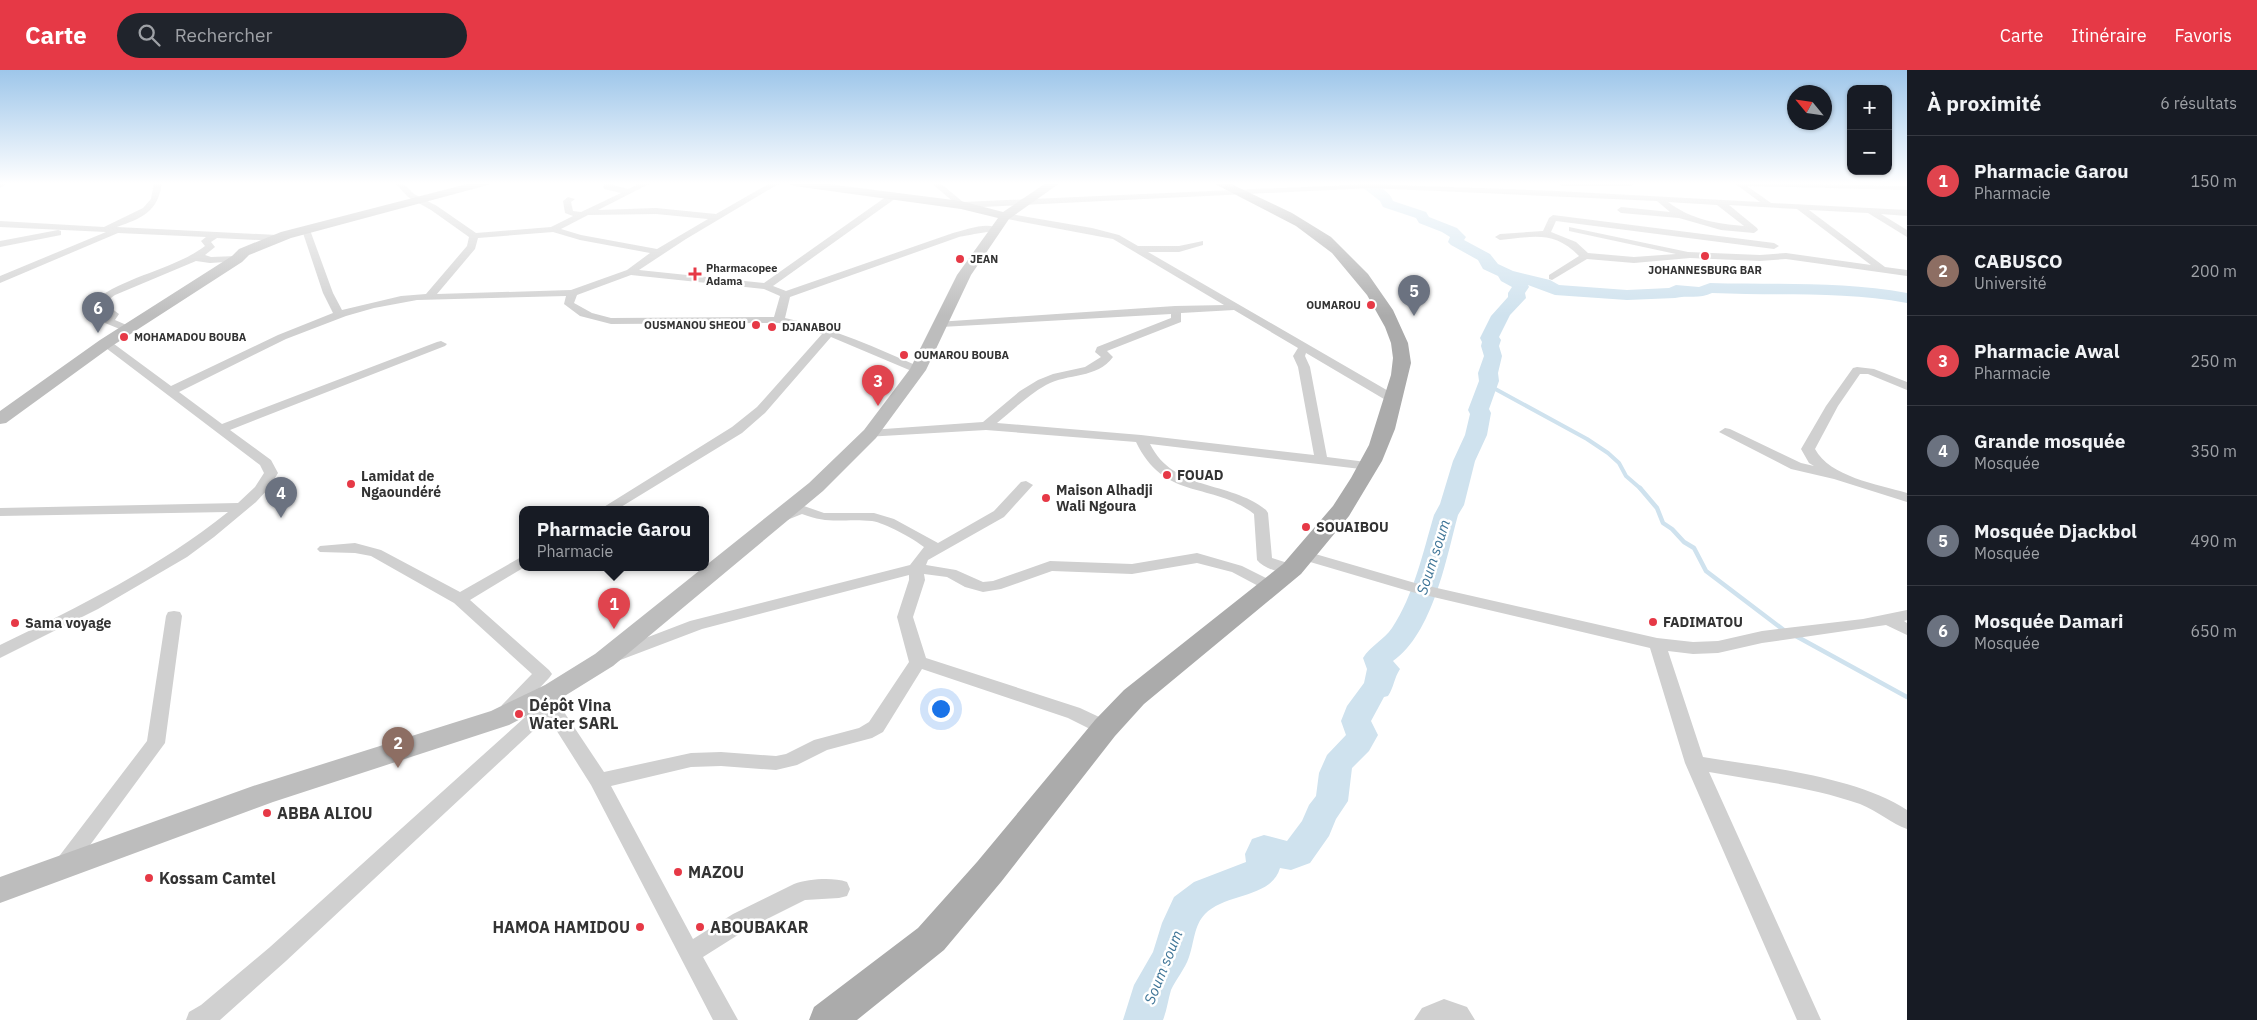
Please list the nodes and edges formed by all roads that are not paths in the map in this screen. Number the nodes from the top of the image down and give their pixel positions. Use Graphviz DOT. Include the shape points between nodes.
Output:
graph roads {
  1 [pos="68,227"];
  2 [pos="109,227"];
  3 [pos="316,227"];
  4 [pos="461,227"];
  5 [pos="557,227"];
  6 [pos="700,227"];
  7 [pos="849,227"];
  8 [pos="981,227"];
  9 [pos="996,227"];
  10 [pos="1046,227"];
  11 [pos="1308,227"];
  12 [pos="1550,227"];
  13 [pos="1567,227"];
  14 [pos="1627,227"];
  15 [pos="1725,227"];
  16 [pos="1751,227"];
  17 [pos="1827,227"];
  18 [pos="1896,227"];
  19 [pos="81,228"];
  20 [pos="553,229"];
  21 [pos="103,230"];
  22 [pos="117,230"];
  23 [pos="306,230"];
  24 [pos="1754,230"];
  25 [pos="1546,233"];
  26 [pos="217,234"];
  27 [pos="1907,234"];
  28 [pos="474,236"];
  29 [pos="1500,237"];
  30 [pos="277,238"];
  31 [pos="1200,243"];
  32 [pos="0,244"];
  33 [pos="1774,246"];
  34 [pos="1137,249"];
  35 [pos="656,252"];
  36 [pos="1690,255"];
  37 [pos="1585,256"];
  38 [pos="1786,256"];
  39 [pos="199,257"];
  40 [pos="237,259"];
  41 [pos="1881,268"];
  42 [pos="630,272"];
  43 [pos="1907,272"];
  44 [pos="1552,277"];
  45 [pos="0,280"];
  46 [pos="766,286"];
  47 [pos="572,293"];
  48 [pos="785,294"];
  49 [pos="429,297"];
  50 [pos="1238,307"];
  51 [pos="1175,309"];
  52 [pos="339,315"];
  53 [pos="780,320"];
  54 [pos="941,324"];
  55 [pos="127,329"];
  56 [pos="829,333"];
  57 [pos="106,343"];
  58 [pos="441,344"];
  59 [pos="1304,347"];
  60 [pos="918,370"];
  61 [pos="1907,386"];
  62 [pos="169,392"];
  63 [pos="1393,399"];
  64 [pos="0,419"];
  65 [pos="986,426"];
  66 [pos="220,429"];
  67 [pos="1725,432"];
  68 [pos="870,434"];
  69 [pos="1141,438"];
  70 [pos="1321,460"];
  71 [pos="1369,466"];
  72 [pos="1838,476"];
  73 [pos="1026,485"];
  74 [pos="1907,498"];
  75 [pos="613,506"];
  76 [pos="241,507"];
  77 [pos="0,512"];
  78 [pos="769,524"];
  79 [pos="325,549"];
  80 [pos="1299,562"];
  81 [pos="519,563"];
  82 [pos="918,564"];
  83 [pos="1270,586"];
  84 [pos="460,600"];
  85 [pos="1907,615"];
  86 [pos="174,616"];
  87 [pos="1888,619"];
  88 [pos="1907,630"];
  89 [pos="1657,644"];
  90 [pos="0,652"];
  91 [pos="604,660"];
  92 [pos="918,662"];
  93 [pos="550,705"];
  94 [pos="500,718"];
  95 [pos="1105,728"];
  96 [pos="1695,763"];
  97 [pos="599,781"];
  98 [pos="1907,821"];
  99 [pos="64,866"];
  100 [pos="840,889"];
  101 [pos="0,890"];
  102 [pos="688,954"];
  103 [pos="198,1020"];
  104 [pos="726,1020"];
  105 [pos="828,1020"];
  106 [pos="1426,1020"];
  107 [pos="1463,1020"];
  108 [pos="1809,1020"];
  1 -- 19 [label="street"];
  2 -- 21 [label="street"];
  3 -- 23 [label="main road"];
  4 -- 28 [label="street"];
  5 -- 20 [label="street"];
  6 -- 35 [label="street"];
  7 -- 46 [label="street"];
  8 -- 48 [label="street"];
  9 -- 54 [label="main road" via="964,276"];
  10 -- 34 [label="street" via="1104,234"];
  11 -- 63 [label="main road" via="1342,253 1377,296 1398,336 1403,359"];
  12 -- 25 [label="street"];
  13 -- 36 [label="street"];
  14 -- 33 [label="street"];
  15 -- 24 [label="street"];
  16 -- 24 [label="street"];
  17 -- 41 [label="street"];
  18 -- 27 [label="street"];
  19 -- 21 [label="street"];
  19 -- 32 [label="street"];
  20 -- 28 [label="street"];
  20 -- 35 [label="street"];
  21 -- 22 [label="street"];
  22 -- 26 [label="street"];
  22 -- 45 [label="street"];
  23 -- 30 [label="main road"];
  23 -- 52 [label="street"];
  24 -- 33 [label="street"];
  25 -- 29 [label="street"];
  25 -- 37 [label="street" via="1574,244"];
  26 -- 30 [label="street"];
  26 -- 39 [label="street" via="206,241 210,247"];
  28 -- 49 [label="street" via="472,247"];
  30 -- 40 [label="main road" via="244,252"];
  31 -- 34 [label="street" via="1179,249"];
  33 -- 38 [label="street"];
  34 -- 50 [label="street"];
  35 -- 42 [label="street"];
  36 -- 37 [label="street" via="1640,260"];
  36 -- 38 [label="street"];
  37 -- 44 [label="street"];
  38 -- 41 [label="street"];
  39 -- 40 [label="street"];
  39 -- 55 [label="street" via="124,286 99,302 114,314 109,321"];
  40 -- 55 [label="main road"];
  41 -- 43 [label="street"];
  42 -- 46 [label="street"];
  42 -- 47 [label="street"];
  46 -- 48 [label="street"];
  47 -- 49 [label="street"];
  47 -- 53 [label="street" via="569,304 593,318"];
  48 -- 53 [label="street"];
  49 -- 52 [label="street" via="401,299"];
  50 -- 51 [label="street"];
  50 -- 59 [label="street"];
  51 -- 54 [label="street"];
  51 -- 65 [label="street" via="1177,320 1101,349 1107,357 1104,362 1051,378 1003,410"];
  52 -- 62 [label="street" via="236,358"];
  53 -- 56 [label="street"];
  54 -- 60 [label="main road"];
  55 -- 57 [label="main road"];
  56 -- 60 [label="street"];
  56 -- 75 [label="street" via="761,410 737,430"];
  57 -- 62 [label="street"];
  57 -- 64 [label="main road"];
  58 -- 66 [label="street"];
  59 -- 63 [label="street"];
  59 -- 70 [label="street" via="1299,356"];
  60 -- 68 [label="main road"];
  61 -- 72 [label="street" via="1870,371 1857,370 1808,449 1814,460"];
  62 -- 66 [label="street"];
  63 -- 71 [label="main road" via="1380,444"];
  65 -- 68 [label="street"];
  65 -- 69 [label="street"];
  66 -- 76 [label="street" via="266,463 271,473 266,485"];
  67 -- 72 [label="street" via="1796,466"];
  68 -- 78 [label="main road" via="816,487"];
  69 -- 70 [label="street"];
  69 -- 80 [label="street" via="1146,455 1159,470 1177,480 1218,491 1256,508 1261,513 1265,560 1270,564"];
  70 -- 71 [label="street"];
  71 -- 80 [label="main road" via="1333,521"];
  72 -- 74 [label="street"];
  73 -- 82 [label="street" via="999,514"];
  76 -- 77 [label="street"];
  76 -- 90 [label="street" via="164,566 120,593"];
  78 -- 82 [label="street" via="801,509 822,517 874,517 931,544 932,548"];
  78 -- 91 [label="main road"];
  79 -- 84 [label="street" via="355,548 376,553"];
  80 -- 83 [label="main road"];
  80 -- 89 [label="street"];
  81 -- 84 [label="street"];
  82 -- 83 [label="street" via="951,573 983,587 995,586 1050,566 1132,569 1197,558 1237,569"];
  82 -- 91 [label="street" via="696,624"];
  82 -- 92 [label="street" via="917,580 905,617"];
  83 -- 95 [label="main road" via="1134,696"];
  84 -- 94 [label="street" via="543,674"];
  85 -- 87 [label="street"];
  86 -- 99 [label="street" via="156,743"];
  87 -- 88 [label="street"];
  87 -- 89 [label="street" via="1762,637 1718,647"];
  89 -- 96 [label="street"];
  91 -- 94 [label="main road" via="554,691"];
  92 -- 95 [label="street" via="1074,713"];
  92 -- 97 [label="street" via="876,726 865,733 821,745 776,763 691,760"];
  93 -- 94 [label="street"];
  93 -- 97 [label="street"];
  93 -- 103 [label="street" via="278,954"];
  94 -- 99 [label="main road" via="263,794"];
  95 -- 105 [label="main road" via="931,939"];
  96 -- 98 [label="street" via="1798,779 1874,801"];
  96 -- 108 [label="street"];
  97 -- 102 [label="street"];
  99 -- 101 [label="main road"];
  100 -- 102 [label="street" via="802,892 741,920"];
  102 -- 104 [label="street"];
  106 -- 107 [label="street" via="1435,1011 1444,1009"];
}
